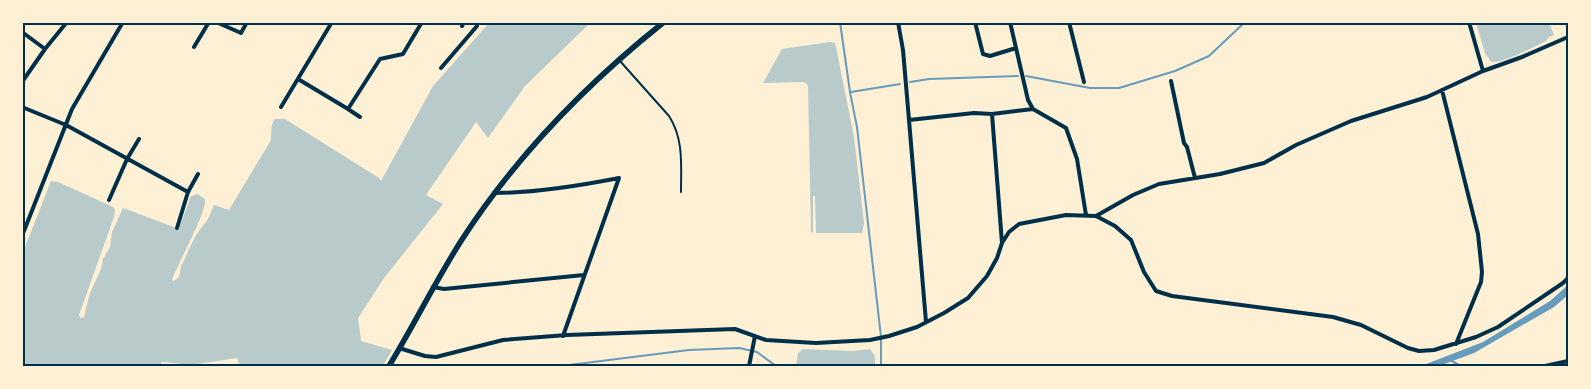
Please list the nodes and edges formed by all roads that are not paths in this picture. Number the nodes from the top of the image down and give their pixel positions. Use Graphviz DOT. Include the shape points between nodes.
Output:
graph roads {
  1 [pos="67,22"];
  2 [pos="123,22"];
  3 [pos="209,22"];
  4 [pos="216,22"];
  5 [pos="247,22"];
  6 [pos="332,22"];
  7 [pos="422,22"];
  8 [pos="477,22"];
  9 [pos="664,22"];
  10 [pos="898,22"];
  11 [pos="975,22"];
  12 [pos="1010,22"];
  13 [pos="1069,22"];
  14 [pos="1469,22"];
  15 [pos="22,32"];
  16 [pos="1568,37"];
  17 [pos="194,47"];
  18 [pos="1016,48"];
  19 [pos="45,49"];
  20 [pos="619,60"];
  21 [pos="441,68"];
  22 [pos="1483,71"];
  23 [pos="298,79"];
  24 [pos="1171,81"];
  25 [pos="22,82"];
  26 [pos="1084,82"];
  27 [pos="1442,90"];
  28 [pos="22,107"];
  29 [pos="281,107"];
  30 [pos="348,109"];
  31 [pos="1033,109"];
  32 [pos="992,114"];
  33 [pos="360,117"];
  34 [pos="909,120"];
  35 [pos="66,125"];
  36 [pos="139,139"];
  37 [pos="127,159"];
  38 [pos="198,174"];
  39 [pos="1195,178"];
  40 [pos="188,192"];
  41 [pos="681,192"];
  42 [pos="494,193"];
  43 [pos="109,200"];
  44 [pos="1086,215"];
  45 [pos="1096,216"];
  46 [pos="177,228"];
  47 [pos="22,236"];
  48 [pos="1002,242"];
  49 [pos="584,275"];
  50 [pos="1568,278"];
  51 [pos="433,286"];
  52 [pos="926,322"];
  53 [pos="563,336"];
  54 [pos="755,336"];
  55 [pos="1456,344"];
  56 [pos="400,348"];
  57 [pos="1568,361"];
  58 [pos="389,366"];
  59 [pos="749,366"];
  60 [pos="1546,366"];
  1 -- 19 [label="street"];
  2 -- 35 [label="street"];
  3 -- 17 [label="street"];
  4 -- 5 [label="street" via="240,33"];
  6 -- 23 [label="street"];
  7 -- 30 [label="street" via="403,54 380,59"];
  8 -- 21 [label="street"];
  9 -- 20 [label="main road"];
  10 -- 34 [label="street"];
  11 -- 18 [label="street" via="983,54 990,56"];
  12 -- 18 [label="street"];
  13 -- 26 [label="street"];
  14 -- 22 [label="street"];
  15 -- 19 [label="street"];
  16 -- 22 [label="street"];
  18 -- 31 [label="street"];
  19 -- 25 [label="street"];
  20 -- 41 [label="lane" via="675,124 680,141"];
  20 -- 42 [label="main road" via="555,120"];
  22 -- 27 [label="street"];
  23 -- 29 [label="street"];
  23 -- 30 [label="street"];
  24 -- 39 [label="street"];
  27 -- 39 [label="street" via="1351,121 1264,163"];
  27 -- 55 [label="street" via="1478,234 1482,272"];
  28 -- 35 [label="street"];
  30 -- 33 [label="street"];
  31 -- 32 [label="street"];
  31 -- 44 [label="street" via="1066,128 1076,159"];
  32 -- 34 [label="street" via="974,112"];
  32 -- 48 [label="street"];
  34 -- 52 [label="street"];
  35 -- 37 [label="street"];
  35 -- 47 [label="street"];
  36 -- 37 [label="street"];
  37 -- 40 [label="street"];
  37 -- 43 [label="street"];
  38 -- 40 [label="street"];
  39 -- 45 [label="street" via="1159,184"];
  40 -- 46 [label="street"];
  42 -- 49 [label="street" via="585,185 619,178"];
  42 -- 51 [label="main road"];
  44 -- 45 [label="street"];
  44 -- 48 [label="street" via="1066,215 1019,224"];
  45 -- 55 [label="street" via="1131,240 1156,291 1172,296 1333,317 1361,325 1419,351"];
  48 -- 52 [label="street" via="987,276 968,298"];
  49 -- 51 [label="street" via="444,289"];
  49 -- 53 [label="street"];
  50 -- 55 [label="street" via="1498,327"];
  51 -- 56 [label="main road"];
  52 -- 54 [label="street" via="874,339 816,343 766,340"];
  53 -- 54 [label="street" via="735,329"];
  53 -- 56 [label="street" via="503,340 436,356 424,356"];
  54 -- 59 [label="street"];
  56 -- 58 [label="main road"];
  57 -- 60 [label="street"];
}
